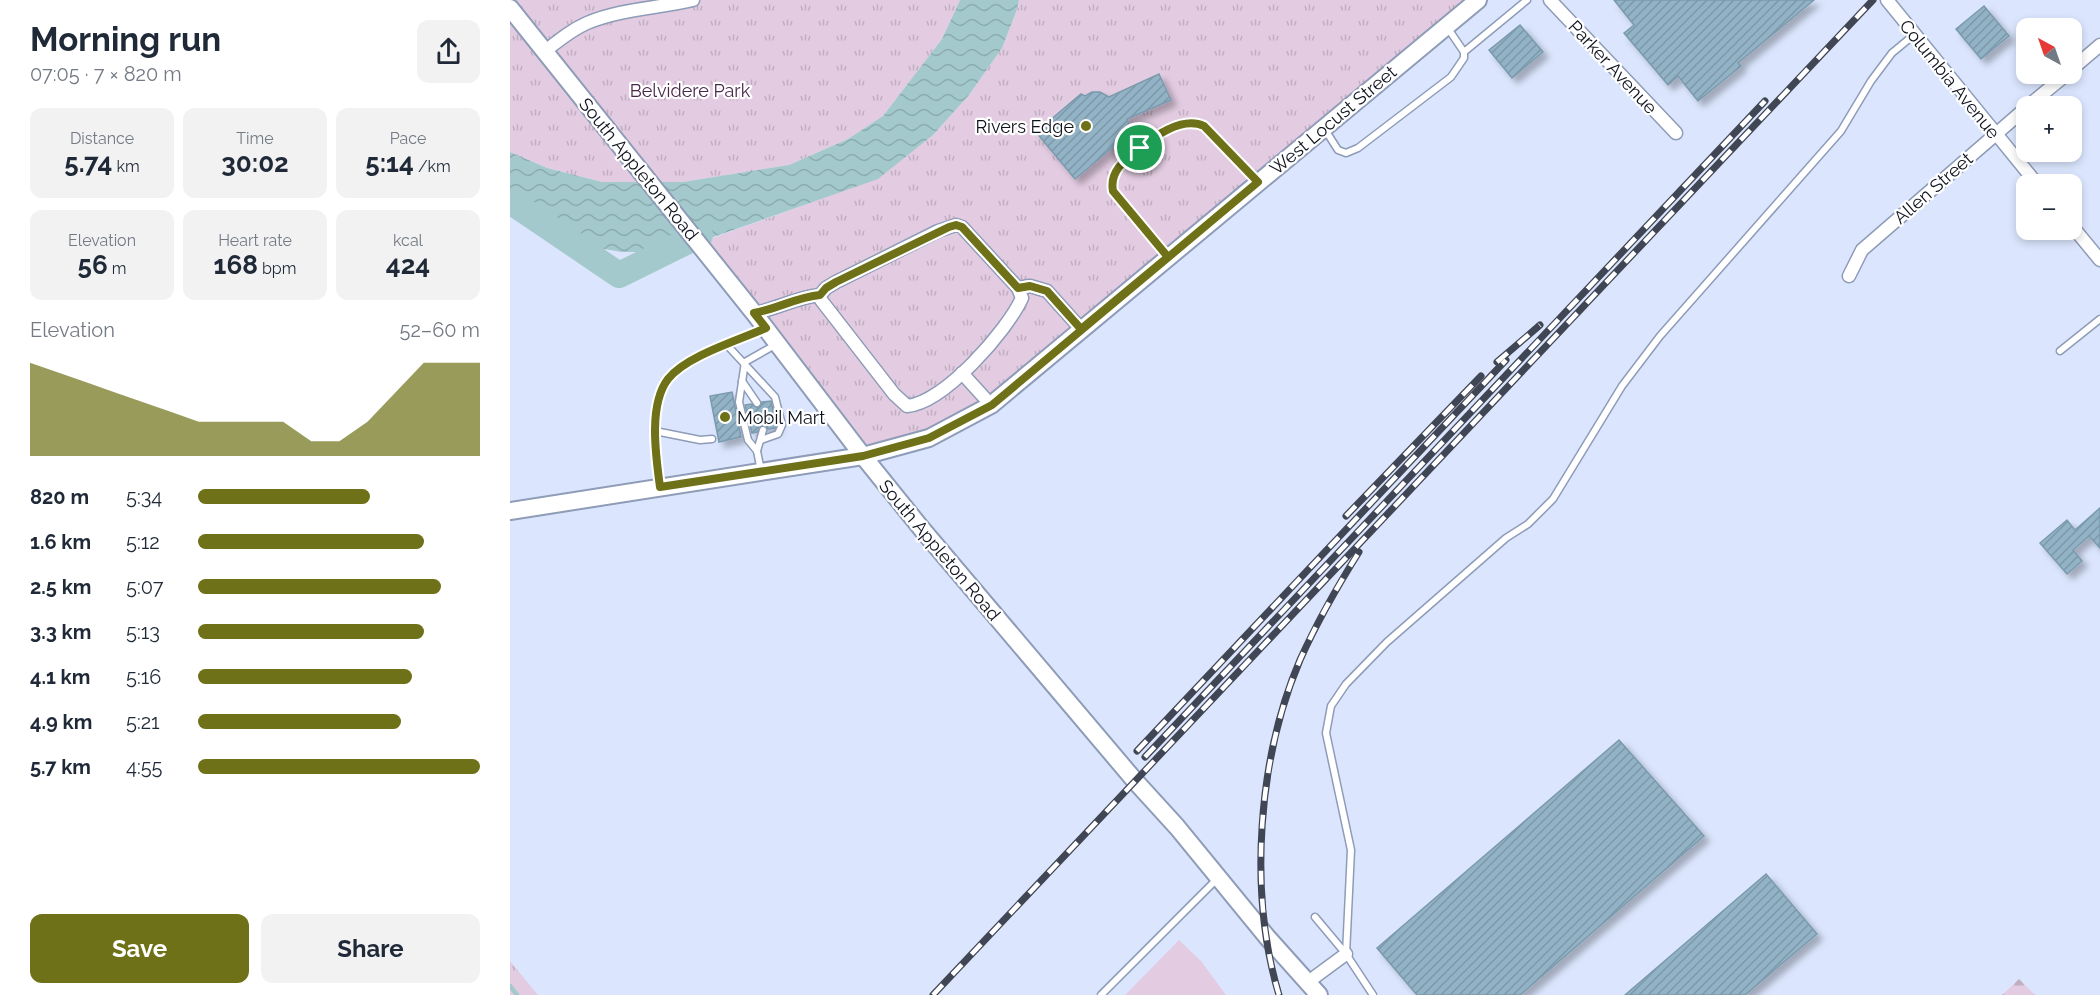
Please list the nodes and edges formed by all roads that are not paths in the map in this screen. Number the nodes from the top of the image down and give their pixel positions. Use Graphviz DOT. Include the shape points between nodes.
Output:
graph roads {
  1 [pos="693,0"];
  2 [pos="1478,0"];
  3 [pos="1527,0"];
  4 [pos="1550,0"];
  5 [pos="1887,0"];
  6 [pos="510,8"];
  7 [pos="1446,26"];
  8 [pos="1915,34"];
  9 [pos="2100,45"];
  10 [pos="544,52"];
  11 [pos="1464,52"];
  12 [pos="2082,60"];
  13 [pos="2055,84"];
  14 [pos="2040,96"];
  15 [pos="2016,117"];
  16 [pos="1324,128"];
  17 [pos="1676,134"];
  18 [pos="1995,135"];
  19 [pos="2028,174"];
  20 [pos="1258,182"];
  21 [pos="2082,238"];
  22 [pos="1168,257"];
  23 [pos="2100,260"];
  24 [pos="1849,276"];
  25 [pos="1018,288"];
  26 [pos="820,295"];
  27 [pos="754,313"];
  28 [pos="2100,319"];
  29 [pos="766,328"];
  30 [pos="1081,329"];
  31 [pos="777,343"];
  32 [pos="726,344"];
  33 [pos="2060,351"];
  34 [pos="744,362"];
  35 [pos="962,373"];
  36 [pos="742,380"];
  37 [pos="757,403"];
  38 [pos="992,405"];
  39 [pos="763,430"];
  40 [pos="655,431"];
  41 [pos="712,439"];
  42 [pos="761,440"];
  43 [pos="757,451"];
  44 [pos="863,456"];
  45 [pos="761,471"];
  46 [pos="660,487"];
  47 [pos="510,511"];
  48 [pos="1219,878"];
  49 [pos="1315,917"];
  50 [pos="1346,954"];
  51 [pos="1308,982"];
  52 [pos="1101,995"];
  53 [pos="1319,995"];
  54 [pos="1373,995"];
  1 -- 10 [label="street" via="588,23"];
  2 -- 7 [label="main road, West Locust Street"];
  3 -- 11 [label="lane"];
  4 -- 17 [label="street, Parker Avenue"];
  5 -- 8 [label="street, Columbia Avenue"];
  6 -- 10 [label="main road, South Appleton Road"];
  7 -- 11 [label="lane"];
  7 -- 16 [label="main road, West Locust Street"];
  8 -- 18 [label="street, Columbia Avenue"];
  8 -- 50 [label="lane" via="1892,54 1871,81 1841,131 1660,336 1622,386 1553,499 1528,525 1506,538 1387,642 1346,684 1331,706 1326,733 1351,850"];
  9 -- 12 [label="street"];
  10 -- 27 [label="main road, South Appleton Road"];
  11 -- 16 [label="lane" via="1451,77 1359,148 1346,153 1338,150"];
  13 -- 14 [label="street, Allen Street"];
  15 -- 18 [label="street, Allen Street"];
  16 -- 20 [label="main road, West Locust Street"];
  18 -- 19 [label="street, Columbia Avenue"];
  18 -- 24 [label="street, Allen Street" via="1862,250"];
  20 -- 22 [label="main road, West Locust Street"];
  20 -- 22 [label="lane" via="1198,123 1174,127 1154,137 1126,160 1117,169 1113,191"];
  21 -- 23 [label="street"];
  22 -- 30 [label="main road, West Locust Street"];
  25 -- 26 [label="street" via="956,225 836,282"];
  25 -- 30 [label="street" via="1030,286 1047,291"];
  25 -- 35 [label="street" via="1022,298 1016,312"];
  26 -- 27 [label="street" via="804,296"];
  26 -- 35 [label="street" via="906,406 920,403"];
  27 -- 29 [label="main road, South Appleton Road"];
  28 -- 33 [label="lane"];
  29 -- 31 [label="main road, South Appleton Road"];
  29 -- 32 [label="lane"];
  30 -- 38 [label="main road, West Locust Street"];
  31 -- 34 [label="lane"];
  31 -- 44 [label="main road, South Appleton Road"];
  32 -- 34 [label="lane"];
  32 -- 40 [label="lane" via="712,349 667,380 657,408"];
  34 -- 36 [label="lane"];
  34 -- 42 [label="lane" via="775,397 782,425 778,434"];
  35 -- 38 [label="street"];
  36 -- 37 [label="lane"];
  36 -- 43 [label="lane" via="739,402 748,440"];
  38 -- 44 [label="main road, West Locust Street" via="929,438"];
  39 -- 42 [label="lane"];
  40 -- 41 [label="lane"];
  40 -- 46 [label="lane"];
  42 -- 43 [label="lane"];
  43 -- 45 [label="lane"];
  44 -- 45 [label="main road, West Locust Street"];
  44 -- 48 [label="main road, South Appleton Road"];
  45 -- 46 [label="main road, West Locust Street"];
  46 -- 47 [label="main road, West Locust Street"];
  48 -- 51 [label="main road, South Appleton Road"];
  48 -- 52 [label="lane"];
  49 -- 50 [label="lane"];
  50 -- 51 [label="street"];
  50 -- 54 [label="lane"];
  51 -- 53 [label="main road, South Appleton Road"];
}
